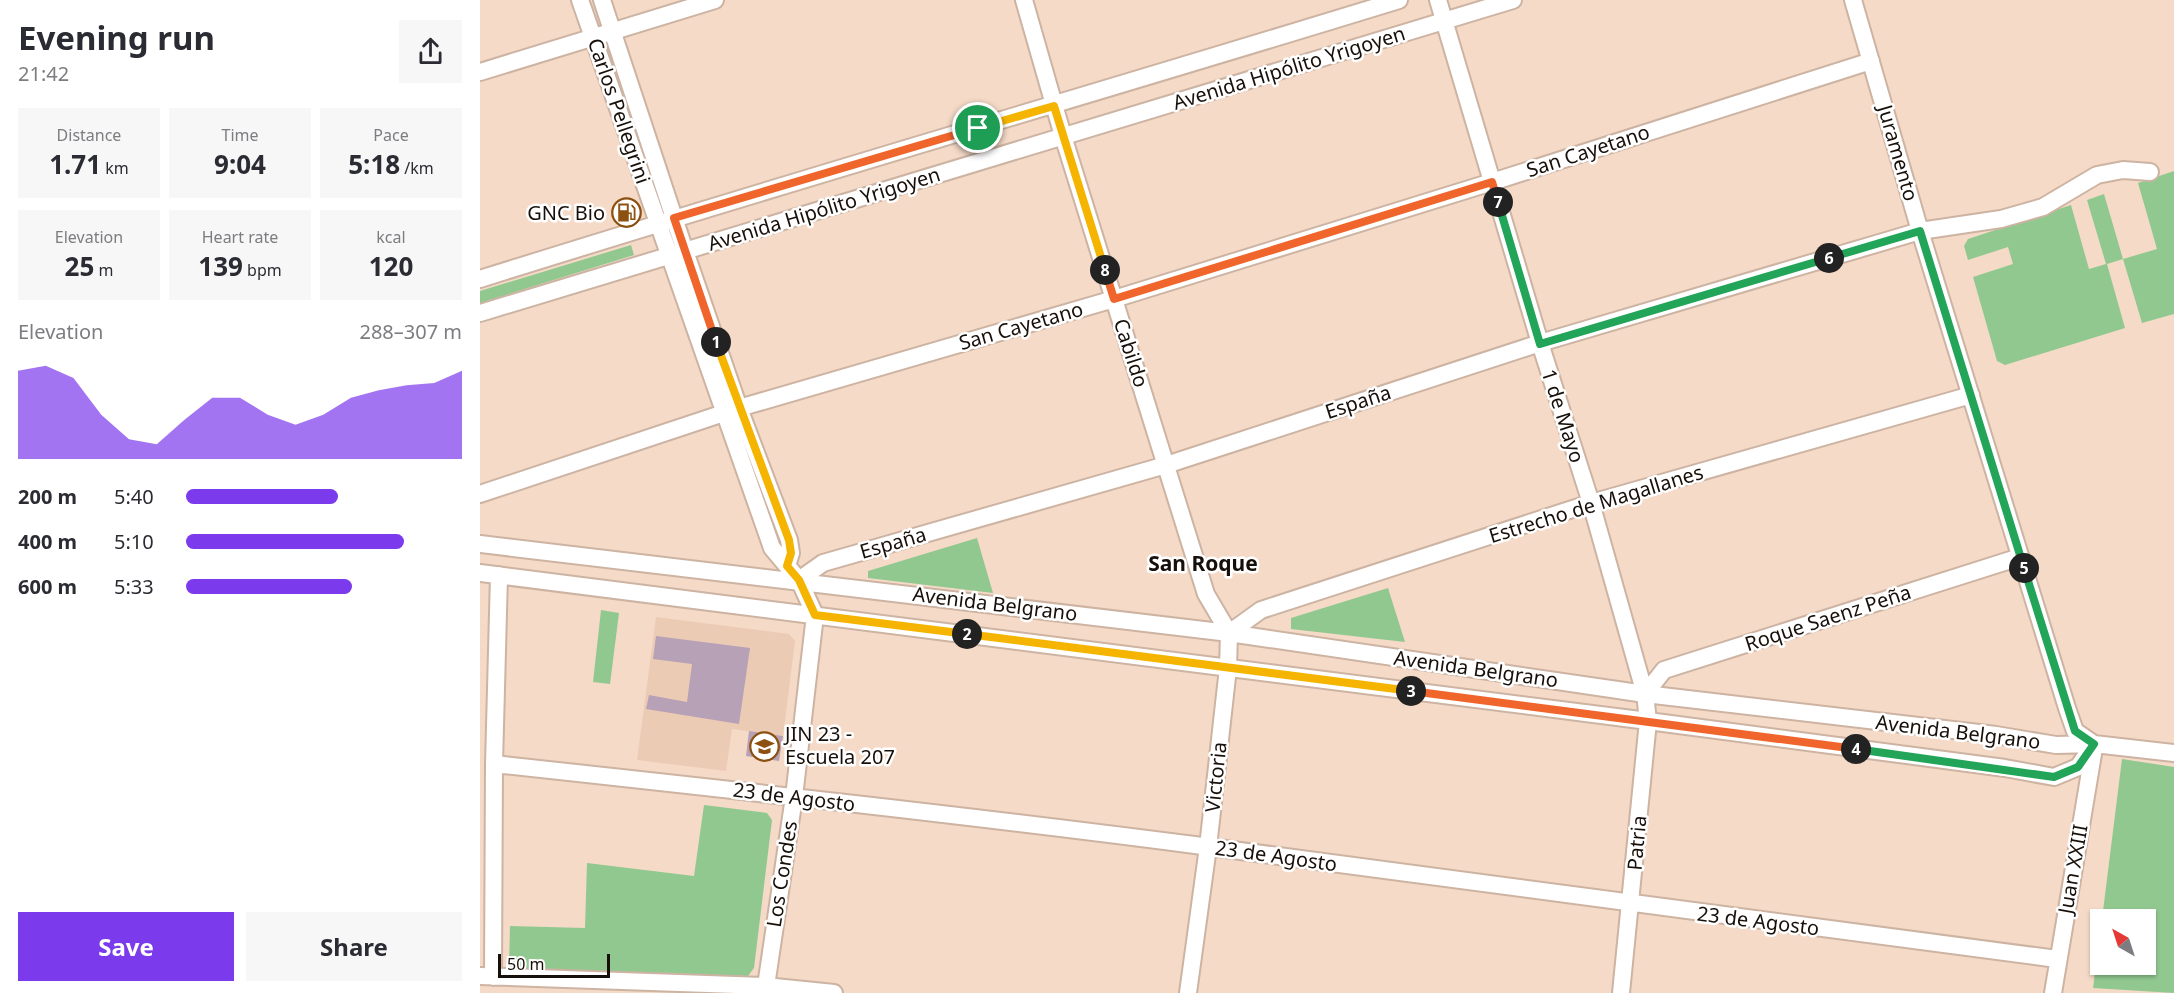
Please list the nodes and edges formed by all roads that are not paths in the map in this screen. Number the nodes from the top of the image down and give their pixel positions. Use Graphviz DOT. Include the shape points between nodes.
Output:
graph roads {
  1 [pos="580,0"];
  2 [pos="602,0"];
  3 [pos="715,0"];
  4 [pos="1024,0"];
  5 [pos="1399,0"];
  6 [pos="1438,0"];
  7 [pos="1513,0"];
  8 [pos="1853,0"];
  9 [pos="1444,22"];
  10 [pos="613,31"];
  11 [pos="593,37"];
  12 [pos="1871,61"];
  13 [pos="480,72"];
  14 [pos="1054,106"];
  15 [pos="1063,136"];
  16 [pos="2150,172"];
  17 [pos="1492,182"];
  18 [pos="666,220"];
  19 [pos="1920,231"];
  20 [pos="685,251"];
  21 [pos="669,256"];
  22 [pos="480,279"];
  23 [pos="1114,299"];
  24 [pos="480,313"];
  25 [pos="1540,344"];
  26 [pos="1971,395"];
  27 [pos="731,410"];
  28 [pos="1166,465"];
  29 [pos="480,494"];
  30 [pos="1591,503"];
  31 [pos="480,544"];
  32 [pos="2020,557"];
  33 [pos="480,573"];
  34 [pos="500,575"];
  35 [pos="799,580"];
  36 [pos="815,615"];
  37 [pos="1229,633"];
  38 [pos="1228,668"];
  39 [pos="1645,694"];
  40 [pos="1648,721"];
  41 [pos="2094,744"];
  42 [pos="2174,753"];
  43 [pos="494,764"];
  44 [pos="794,797"];
  45 [pos="1208,847"];
  46 [pos="1631,905"];
  47 [pos="2057,960"];
  48 [pos="486,977"];
  49 [pos="765,990"];
  50 [pos="834,993"];
  51 [pos="1188,993"];
  52 [pos="1621,993"];
  53 [pos="2053,993"];
  1 -- 11 [label="street, Carlos Pellegrini"];
  2 -- 10 [label="street, Carlos Pellegrini"];
  3 -- 10 [label="street"];
  4 -- 14 [label="street, Cabildo"];
  5 -- 14 [label="street, Avenida Hipólito Yrigoyen"];
  6 -- 9 [label="street, 1 de Mayo"];
  7 -- 9 [label="street, Avenida Hipólito Yrigoyen"];
  8 -- 12 [label="street, Juramento"];
  9 -- 15 [label="street, Avenida Hipólito Yrigoyen"];
  9 -- 17 [label="street, 1 de Mayo"];
  10 -- 11 [label="street"];
  10 -- 18 [label="street, Carlos Pellegrini"];
  11 -- 13 [label="street"];
  11 -- 18 [label="street, Carlos Pellegrini"];
  12 -- 17 [label="street, San Cayetano"];
  12 -- 19 [label="street, Juramento"];
  14 -- 15 [label="street, Cabildo"];
  14 -- 18 [label="street, Avenida Hipólito Yrigoyen"];
  15 -- 20 [label="street, Avenida Hipólito Yrigoyen"];
  15 -- 23 [label="street, Cabildo"];
  16 -- 19 [label="street, España" via="2123,170 2097,175 2043,207 2001,219"];
  17 -- 23 [label="street, San Cayetano"];
  17 -- 25 [label="street, 1 de Mayo"];
  18 -- 20 [label="street, Carlos Pellegrini"];
  18 -- 21 [label="street, Carlos Pellegrini"];
  18 -- 22 [label="street, Avenida Hipólito Yrigoyen"];
  19 -- 25 [label="street, España"];
  19 -- 26 [label="street, Juramento"];
  20 -- 21 [label="street, Avenida Hipólito Yrigoyen"];
  20 -- 27 [label="street, Carlos Pellegrini"];
  21 -- 24 [label="street, Avenida Hipólito Yrigoyen"];
  21 -- 27 [label="street, Carlos Pellegrini"];
  23 -- 27 [label="street, San Cayetano"];
  23 -- 28 [label="street, Cabildo"];
  25 -- 28 [label="street, España"];
  25 -- 30 [label="street, 1 de Mayo"];
  26 -- 30 [label="street, Estrecho de Magallanes"];
  26 -- 32 [label="street, Juramento"];
  27 -- 29 [label="street, San Cayetano"];
  27 -- 35 [label="street" via="789,540 787,566"];
  28 -- 35 [label="street, España" via="823,563"];
  28 -- 37 [label="street, Cabildo" via="1206,594"];
  30 -- 37 [label="street, Estrecho de Magallanes" via="1261,610"];
  30 -- 39 [label="street, 1 de Mayo"];
  31 -- 35 [label="street, Avenida Belgrano"];
  32 -- 39 [label="street, Roque Saenz Peña" via="1664,670"];
  32 -- 41 [label="street, Juramento" via="2075,731"];
  33 -- 34 [label="street, Avenida Belgrano"];
  34 -- 36 [label="street, Avenida Belgrano"];
  34 -- 43 [label="street"];
  35 -- 36 [label="street"];
  35 -- 37 [label="street, Avenida Belgrano"];
  36 -- 38 [label="street, Avenida Belgrano"];
  36 -- 44 [label="street, Los Condes"];
  37 -- 38 [label="street, Victoria"];
  37 -- 39 [label="street, Avenida Belgrano"];
  38 -- 40 [label="street, Avenida Belgrano"];
  38 -- 45 [label="street, Victoria"];
  39 -- 40 [label="street, Patria"];
  39 -- 41 [label="street, Avenida Belgrano" via="2056,745"];
  40 -- 41 [label="street, Avenida Belgrano" via="2054,777 2078,767"];
  40 -- 46 [label="street, Patria"];
  41 -- 42 [label="street"];
  41 -- 47 [label="street, Juan XXIII"];
  43 -- 44 [label="street, 23 de Agosto"];
  43 -- 48 [label="street"];
  44 -- 45 [label="street, 23 de Agosto"];
  44 -- 49 [label="street, Los Condes"];
  45 -- 46 [label="street, 23 de Agosto"];
  45 -- 51 [label="street, Victoria"];
  46 -- 47 [label="street, 23 de Agosto"];
  46 -- 52 [label="street, Patria"];
  47 -- 53 [label="street, Juan XXIII"];
  48 -- 49 [label="street"];
  49 -- 50 [label="street"];
}
